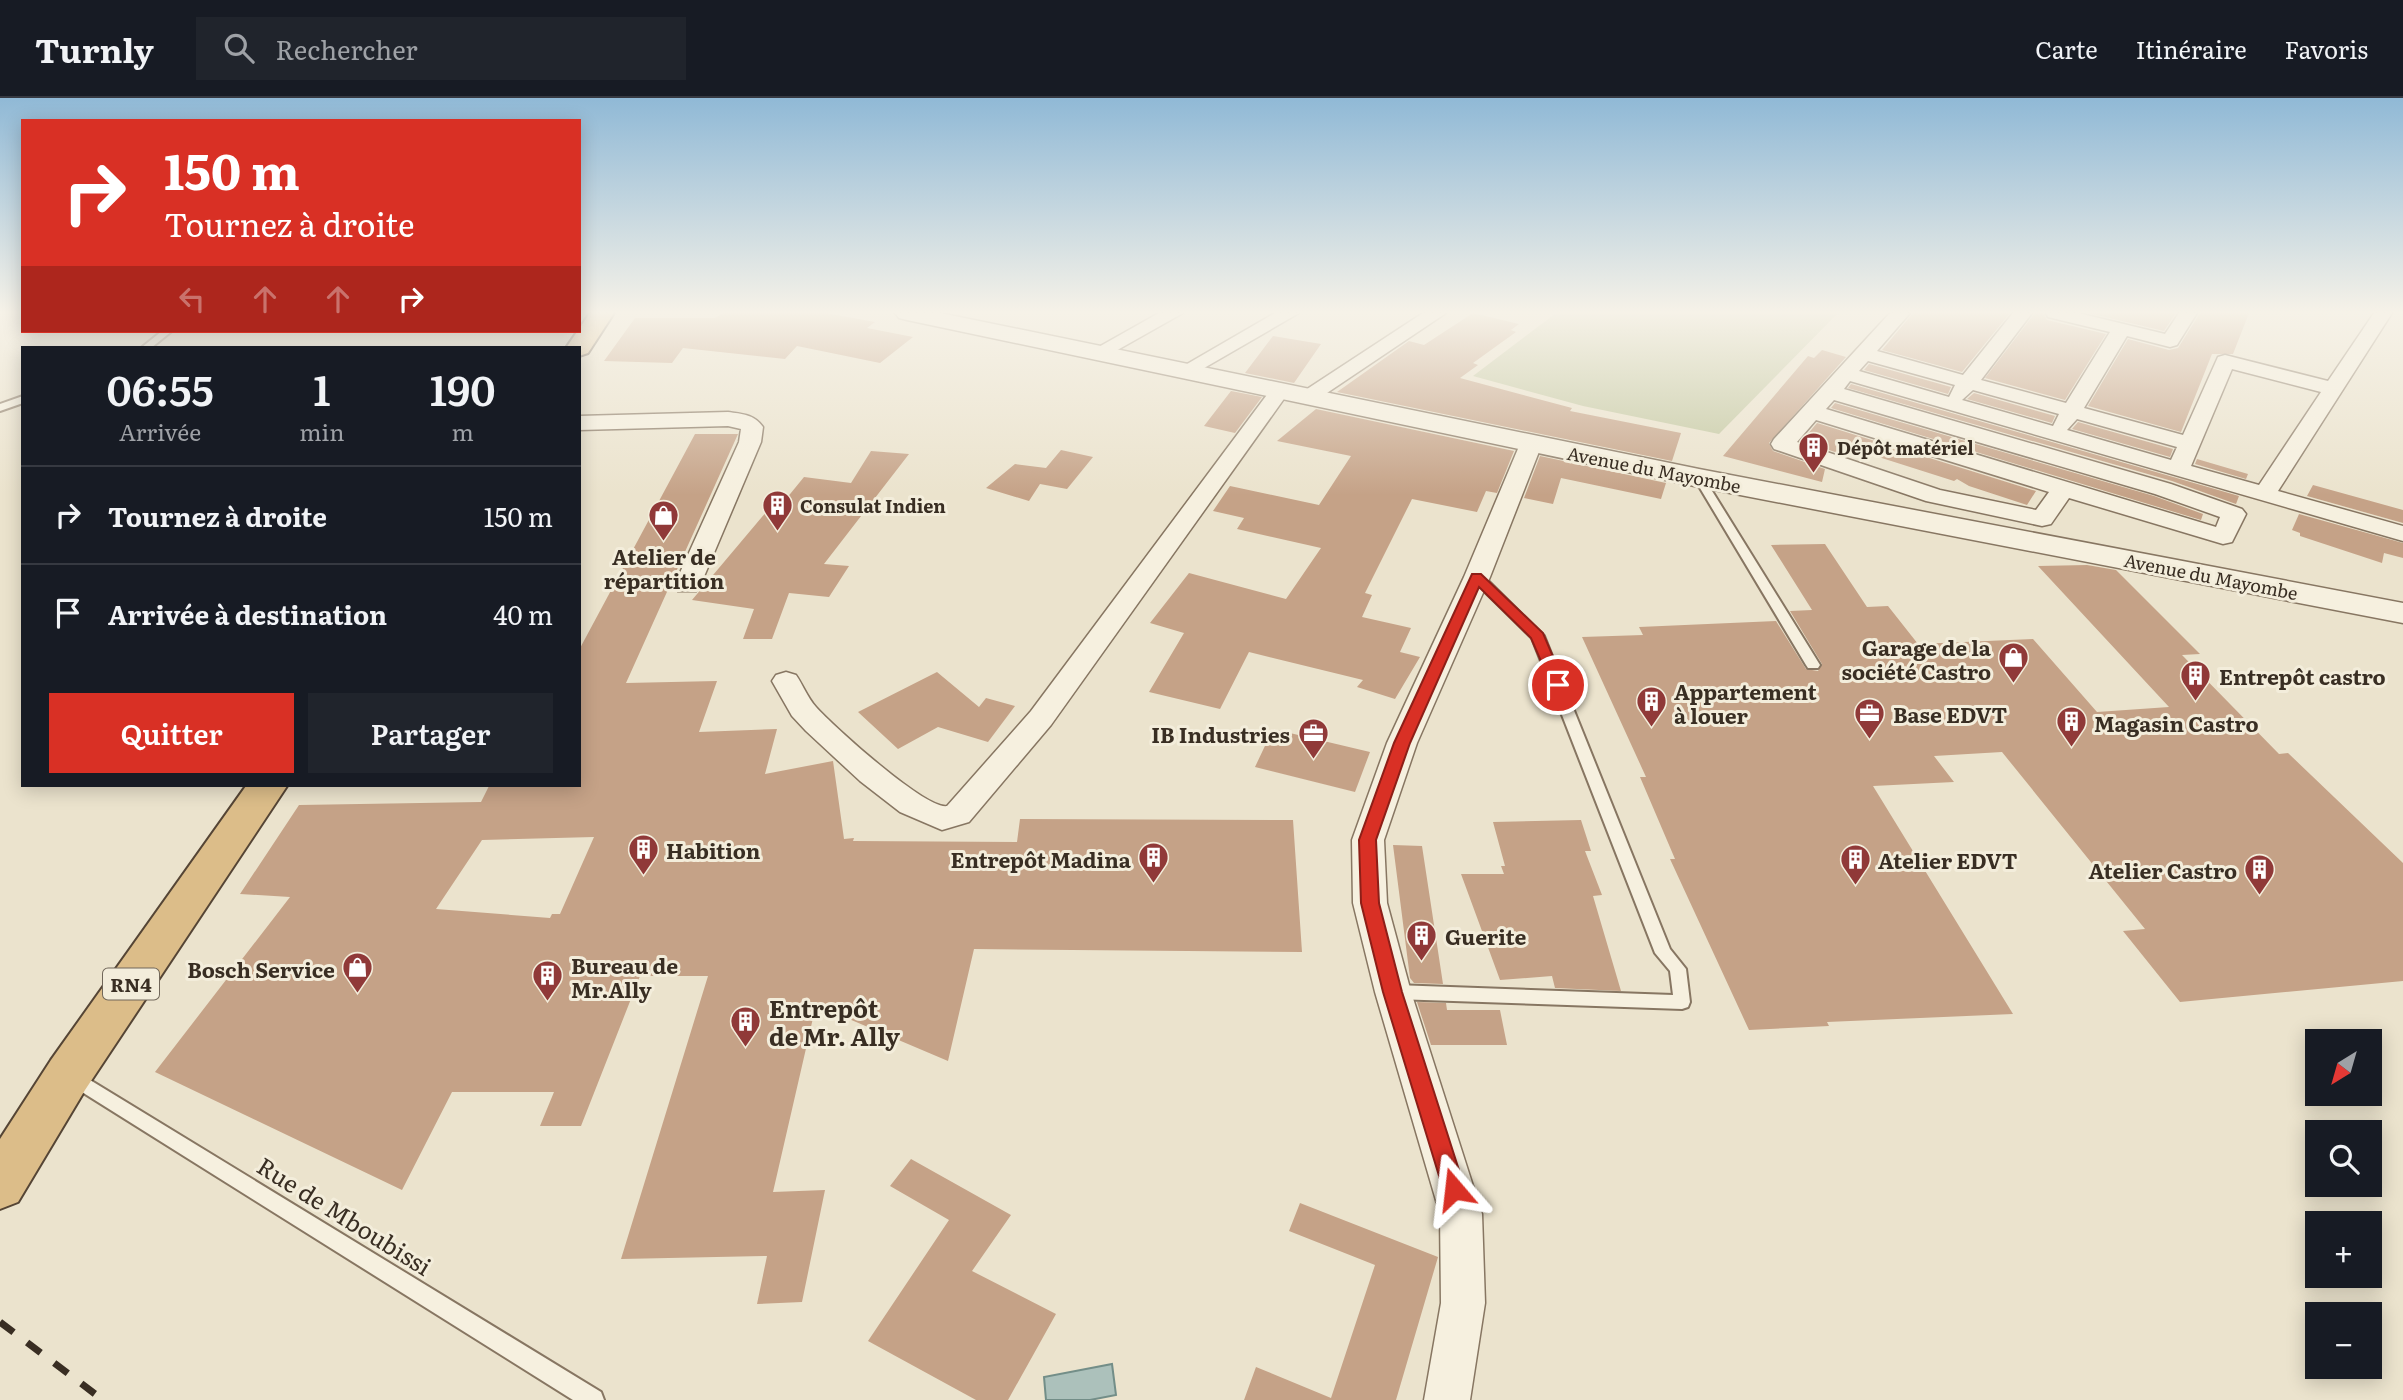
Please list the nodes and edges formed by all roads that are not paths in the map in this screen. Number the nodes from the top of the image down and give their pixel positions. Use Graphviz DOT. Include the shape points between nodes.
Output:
graph roads {
  1 [pos="1197,374"];
  2 [pos="1343,374"];
  3 [pos="1847,374"];
  4 [pos="1937,374"];
  5 [pos="1974,374"];
  6 [pos="2095,374"];
  7 [pos="2220,374"];
  8 [pos="2275,374"];
  9 [pos="2344,374"];
  10 [pos="1967,382"];
  11 [pos="2335,389"];
  12 [pos="1279,392"];
  13 [pos="1831,392"];
  14 [pos="1308,397"];
  15 [pos="21,400"];
  16 [pos="1952,402"];
  17 [pos="0,408"];
  18 [pos="2072,411"];
  19 [pos="1812,412"];
  20 [pos="581,422"];
  21 [pos="1935,422"];
  22 [pos="2058,434"];
  23 [pos="1531,444"];
  24 [pos="2191,444"];
  25 [pos="1920,445"];
  26 [pos="2044,454"];
  27 [pos="2179,469"];
  28 [pos="1699,478"];
  29 [pos="2030,479"];
  30 [pos="2063,489"];
  31 [pos="2264,495"];
  32 [pos="2403,534"];
  33 [pos="1476,577"];
  34 [pos="687,586"];
  35 [pos="2403,614"];
  36 [pos="1813,665"];
  37 [pos="786,681"];
  38 [pos="266,787"];
  39 [pos="1393,992"];
  40 [pos="68,1075"];
  41 [pos="0,1185"];
  42 [pos="593,1400"];
  43 [pos="1447,1400"];
  1 -- 12 [label="street, Avenue du Mayombe"];
  2 -- 14 [label="street"];
  3 -- 13 [label="street"];
  3 -- 16 [label="street"];
  4 -- 10 [label="street"];
  5 -- 10 [label="street"];
  6 -- 18 [label="street"];
  7 -- 24 [label="street"];
  8 -- 11 [label="street"];
  9 -- 11 [label="street"];
  10 -- 16 [label="street"];
  10 -- 18 [label="street"];
  11 -- 31 [label="street"];
  12 -- 14 [label="street, Avenue du Mayombe"];
  12 -- 37 [label="street" via="1041,718 958,814 940,819 904,797 803,711"];
  13 -- 19 [label="street"];
  13 -- 21 [label="street"];
  14 -- 23 [label="street, Avenue du Mayombe"];
  15 -- 17 [label="lane"];
  16 -- 21 [label="street"];
  16 -- 22 [label="street"];
  18 -- 22 [label="street"];
  18 -- 24 [label="street"];
  19 -- 25 [label="street"];
  19 -- 30 [label="street" via="1782,444 1934,496 2042,519"];
  20 -- 34 [label="street" via="728,419 752,427 750,442"];
  21 -- 25 [label="street"];
  21 -- 26 [label="street"];
  22 -- 26 [label="street"];
  22 -- 27 [label="street"];
  23 -- 28 [label="street, Avenue du Mayombe"];
  23 -- 33 [label="street"];
  24 -- 27 [label="street"];
  25 -- 29 [label="street"];
  26 -- 29 [label="street"];
  26 -- 30 [label="street" via="2234,514 2224,537"];
  27 -- 31 [label="street"];
  28 -- 35 [label="street, Avenue du Mayombe"];
  28 -- 36 [label="lane"];
  29 -- 30 [label="street"];
  31 -- 32 [label="street"];
  33 -- 39 [label="street" via="1402,743 1368,840 1370,903"];
  33 -- 39 [label="lane" via="1538,636 1663,953 1678,969 1682,1002"];
  38 -- 40 [label="highway, RN4"];
  39 -- 43 [label="street" via="1461,1214 1463,1303"];
  40 -- 41 [label="highway, RN4"];
  40 -- 42 [label="lane, Rue de Mboubissi"];
}
